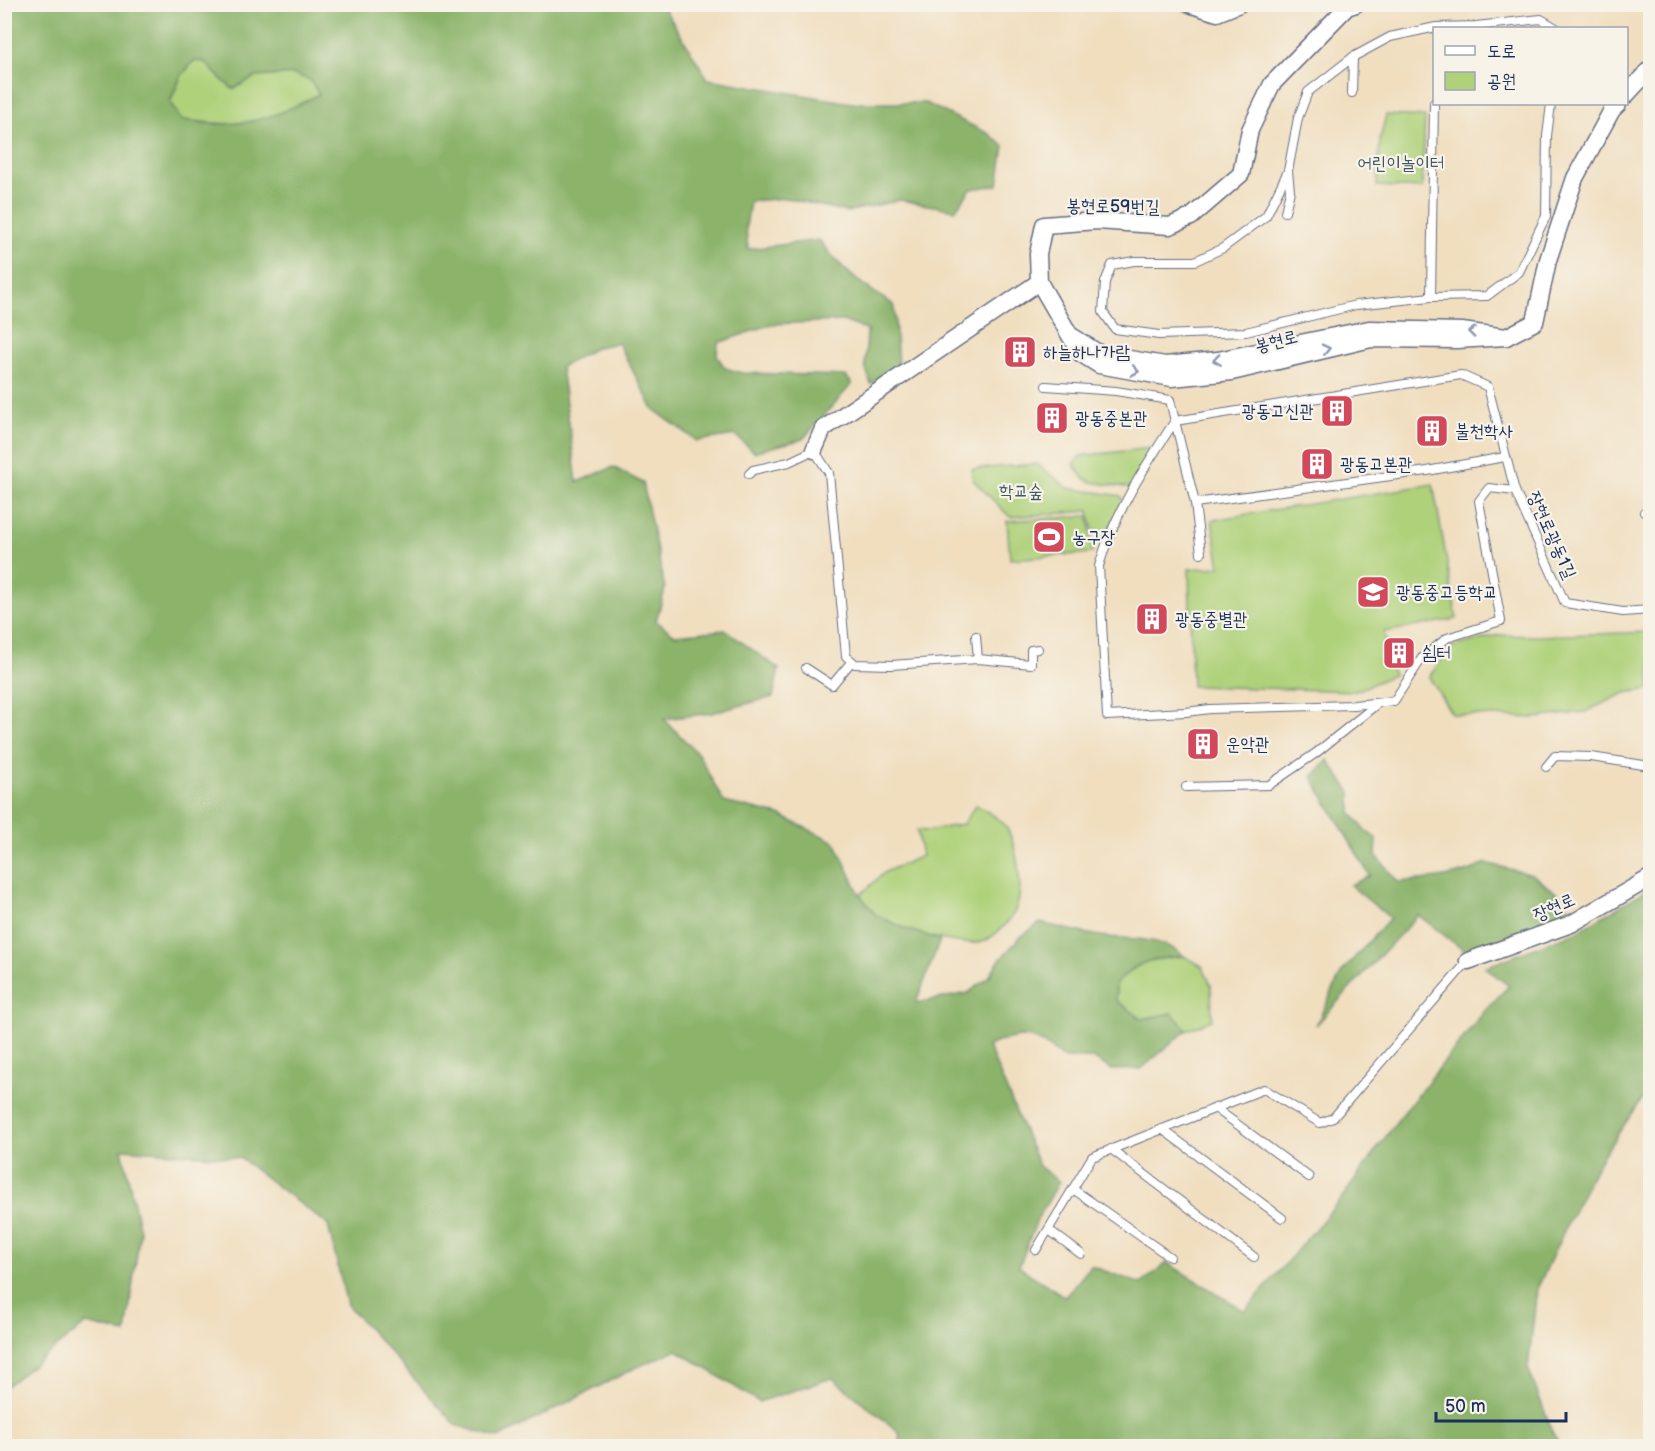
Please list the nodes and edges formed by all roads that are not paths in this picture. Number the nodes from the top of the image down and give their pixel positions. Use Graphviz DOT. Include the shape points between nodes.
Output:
graph roads {
  1 [pos="1189,4"];
  2 [pos="1239,4"];
  3 [pos="1345,5"];
  4 [pos="1456,27"];
  5 [pos="1554,27"];
  6 [pos="1433,29"];
  7 [pos="1353,57"];
  8 [pos="1650,69"];
  9 [pos="1628,92"];
  10 [pos="1352,93"];
  11 [pos="1434,105"];
  12 [pos="1551,105"];
  13 [pos="1616,105"];
  14 [pos="1288,171"];
  15 [pos="1285,212"];
  16 [pos="1038,254"];
  17 [pos="1039,282"];
  18 [pos="1431,297"];
  19 [pos="1046,386"];
  20 [pos="1175,421"];
  21 [pos="814,450"];
  22 [pos="1505,457"];
  23 [pos="749,474"];
  24 [pos="1515,491"];
  25 [pos="1195,502"];
  26 [pos="1201,553"];
  27 [pos="1650,610"];
  28 [pos="976,636"];
  29 [pos="1031,639"];
  30 [pos="978,658"];
  31 [pos="852,661"];
  32 [pos="806,668"];
  33 [pos="1378,703"];
  34 [pos="1650,765"];
  35 [pos="1546,767"];
  36 [pos="1186,787"];
  37 [pos="1650,878"];
  38 [pos="1468,961"];
  39 [pos="1215,1108"];
  40 [pos="1162,1129"];
  41 [pos="1111,1149"];
  42 [pos="1309,1177"];
  43 [pos="1073,1189"];
  44 [pos="1282,1218"];
  45 [pos="1049,1230"];
  46 [pos="1036,1250"];
  47 [pos="1081,1254"];
  48 [pos="1170,1257"];
  49 [pos="1254,1257"];
  1 -- 2 [label="street" via="1217,13"];
  3 -- 16 [label="street, 봉현로59번길" via="1272,84 1250,130 1240,174 1191,217 1170,226 1097,221 1044,225"];
  4 -- 5 [label="lane" via="1541,19"];
  6 -- 7 [label="lane" via="1390,37"];
  7 -- 10 [label="lane"];
  7 -- 14 [label="lane" via="1308,92 1298,118"];
  8 -- 9 [label="street, 봉현로"];
  11 -- 18 [label="lane"];
  12 -- 18 [label="lane" via="1546,216 1519,272 1487,296"];
  13 -- 17 [label="street, 봉현로" via="1575,177 1548,260 1535,322 1506,337 1371,339 1232,372 1172,378 1099,365 1080,353"];
  14 -- 15 [label="lane" via="1290,191"];
  14 -- 18 [label="lane" via="1266,216 1223,248 1195,261 1113,265 1105,282 1103,312 1115,329 1159,335 1246,332 1356,305"];
  16 -- 17 [label="street, 봉현로"];
  17 -- 21 [label="street" via="823,429"];
  19 -- 20 [label="lane" via="1170,400"];
  20 -- 22 [label="lane" via="1461,375 1488,387"];
  20 -- 25 [label="lane"];
  20 -- 33 [label="lane" via="1142,471 1105,545 1099,566 1107,716"];
  21 -- 23 [label="lane"];
  21 -- 31 [label="lane" via="829,473 839,611 846,656"];
  22 -- 24 [label="lane"];
  22 -- 25 [label="lane"];
  24 -- 27 [label="lane, 장현로광동1길" via="1565,603 1623,612"];
  24 -- 33 [label="lane, 장현로광동1길" via="1489,488 1479,501 1501,621 1447,638 1422,658 1394,701"];
  25 -- 26 [label="lane"];
  28 -- 30 [label="lane"];
  29 -- 30 [label="lane" via="1035,650 1031,664"];
  30 -- 31 [label="lane" via="891,665"];
  31 -- 32 [label="lane" via="832,685"];
  33 -- 36 [label="lane" via="1269,785"];
  34 -- 35 [label="lane" via="1555,756"];
  37 -- 38 [label="street, 장현로" via="1571,924"];
  38 -- 39 [label="lane" via="1334,1118 1320,1123 1264,1089"];
  39 -- 40 [label="lane"];
  39 -- 42 [label="lane"];
  40 -- 41 [label="lane"];
  40 -- 44 [label="lane"];
  41 -- 43 [label="lane" via="1092,1157"];
  41 -- 49 [label="lane"];
  43 -- 45 [label="lane"];
  43 -- 48 [label="lane"];
  45 -- 46 [label="lane"];
  45 -- 47 [label="lane"];
}
